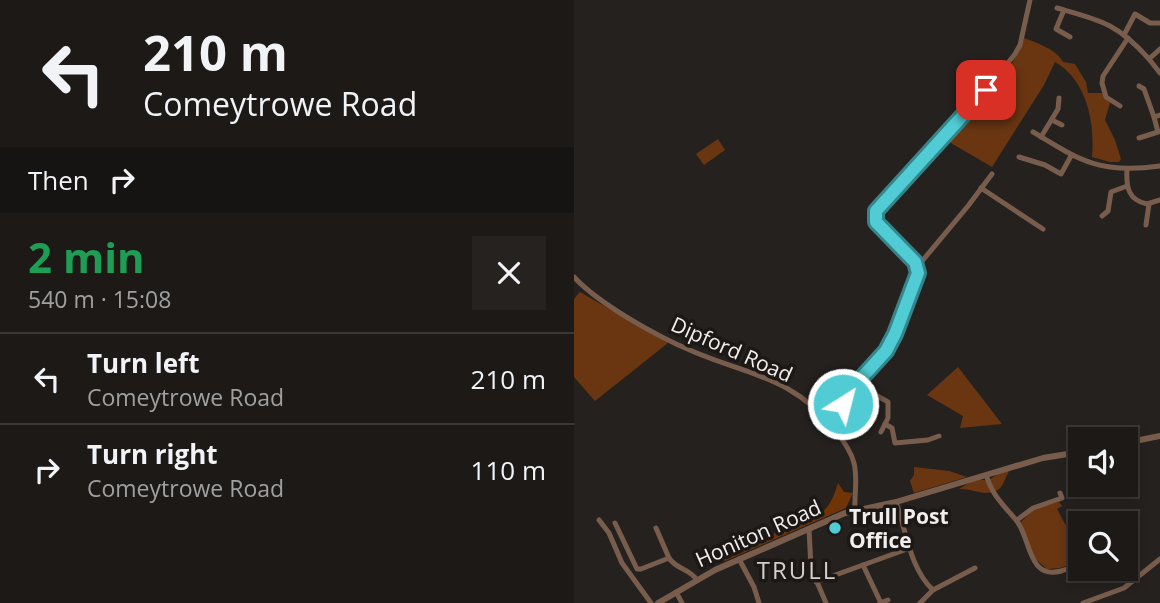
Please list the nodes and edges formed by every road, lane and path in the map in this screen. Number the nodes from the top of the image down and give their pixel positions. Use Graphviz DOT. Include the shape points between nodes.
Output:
graph roads {
  1 [pos="1030,0"];
  2 [pos="1057,8"];
  3 [pos="1064,10"];
  4 [pos="1159,23"];
  5 [pos="1126,36"];
  6 [pos="1070,37"];
  7 [pos="1160,49"];
  8 [pos="1149,59"];
  9 [pos="1160,73"];
  10 [pos="1137,84"];
  11 [pos="1059,98"];
  12 [pos="1115,105"];
  13 [pos="1157,116"];
  14 [pos="1052,120"];
  15 [pos="1062,125"];
  16 [pos="1032,132"];
  17 [pos="1159,132"];
  18 [pos="1041,137"];
  19 [pos="1139,138"];
  20 [pos="1029,152"];
  21 [pos="1071,156"];
  22 [pos="1019,157"];
  23 [pos="1026,160"];
  24 [pos="1160,166"];
  25 [pos="1127,169"];
  26 [pos="992,174"];
  27 [pos="1127,186"];
  28 [pos="982,188"];
  29 [pos="1160,200"];
  30 [pos="1149,204"];
  31 [pos="1108,214"];
  32 [pos="1146,225"];
  33 [pos="1043,229"];
  34 [pos="918,266"];
  35 [pos="574,277"];
  36 [pos="856,384"];
  37 [pos="885,424"];
  38 [pos="831,425"];
  39 [pos="881,432"];
  40 [pos="939,436"];
  41 [pos="1160,436"];
  42 [pos="1138,440"];
  43 [pos="1068,454"];
  44 [pos="986,475"];
  45 [pos="1062,498"];
  46 [pos="896,502"];
  47 [pos="855,511"];
  48 [pos="1017,520"];
  49 [pos="603,521"];
  50 [pos="615,523"];
  51 [pos="656,528"];
  52 [pos="809,529"];
  53 [pos="910,548"];
  54 [pos="669,558"];
  55 [pos="739,559"];
  56 [pos="1160,559"];
  57 [pos="863,565"];
  58 [pos="1068,568"];
  59 [pos="973,571"];
  60 [pos="696,580"];
  61 [pos="816,582"];
  62 [pos="933,590"];
  63 [pos="676,592"];
  64 [pos="888,600"];
  65 [pos="880,602"];
  66 [pos="651,603"];
  67 [pos="658,603"];
  68 [pos="682,603"];
  69 [pos="759,603"];
  70 [pos="826,603"];
  71 [pos="920,603"];
  72 [pos="1083,603"];
  1 -- 34 [label="street" via="1015,54 876,211 876,222"];
  2 -- 3 [label="street"];
  3 -- 5 [label="street" via="1100,20"];
  3 -- 6 [label="street" via="1053,27"];
  4 -- 5 [label="street" via="1133,13"];
  5 -- 8 [label="street"];
  5 -- 12 [label="street" via="1103,71 1104,94"];
  7 -- 8 [label="street"];
  8 -- 9 [label="street"];
  10 -- 13 [label="street"];
  11 -- 14 [label="street" via="1061,106"];
  13 -- 17 [label="street"];
  14 -- 15 [label="street"];
  14 -- 18 [label="street"];
  16 -- 18 [label="street"];
  17 -- 19 [label="street"];
  18 -- 21 [label="street"];
  20 -- 23 [label="street"];
  21 -- 23 [label="street" via="1063,176 1045,164"];
  21 -- 25 [label="street"];
  22 -- 23 [label="street"];
  24 -- 25 [label="street"];
  25 -- 27 [label="street"];
  26 -- 28 [label="street"];
  27 -- 30 [label="street" via="1133,198"];
  27 -- 31 [label="street" via="1111,192"];
  28 -- 33 [label="street"];
  28 -- 34 [label="street"];
  29 -- 30 [label="street"];
  30 -- 32 [label="street"];
  34 -- 36 [label="street" via="895,334"];
  35 -- 38 [label="street, Dipford Road" via="616,310 688,350 771,379 810,404"];
  36 -- 37 [label="street" via="888,402"];
  36 -- 38 [label="street"];
  37 -- 39 [label="street"];
  37 -- 40 [label="street" via="892,428 896,445"];
  38 -- 47 [label="street, Dipford Road" via="854,463"];
  41 -- 42 [label="street"];
  43 -- 44 [label="street, Honiton Road"];
  44 -- 46 [label="street, Honiton Road"];
  44 -- 48 [label="street" via="996,498"];
  45 -- 48 [label="street" via="1033,508"];
  46 -- 47 [label="street, Honiton Road"];
  46 -- 53 [label="street"];
  47 -- 52 [label="street, Honiton Road"];
  48 -- 58 [label="street" via="1038,566 1052,572"];
  49 -- 66 [label="street" via="622,563"];
  50 -- 54 [label="street" via="637,569"];
  51 -- 54 [label="street"];
  52 -- 55 [label="street, Honiton Road"];
  52 -- 61 [label="street"];
  53 -- 57 [label="street"];
  53 -- 62 [label="street"];
  54 -- 60 [label="street"];
  55 -- 60 [label="street, Honiton Road"];
  55 -- 69 [label="street"];
  56 -- 72 [label="street" via="1124,588"];
  57 -- 61 [label="street"];
  57 -- 65 [label="street"];
  59 -- 62 [label="street"];
  60 -- 63 [label="street, Honiton Road"];
  61 -- 70 [label="street"];
  62 -- 71 [label="street"];
  63 -- 67 [label="street, Honiton Road"];
  63 -- 68 [label="street"];
  64 -- 65 [label="street"];
}
